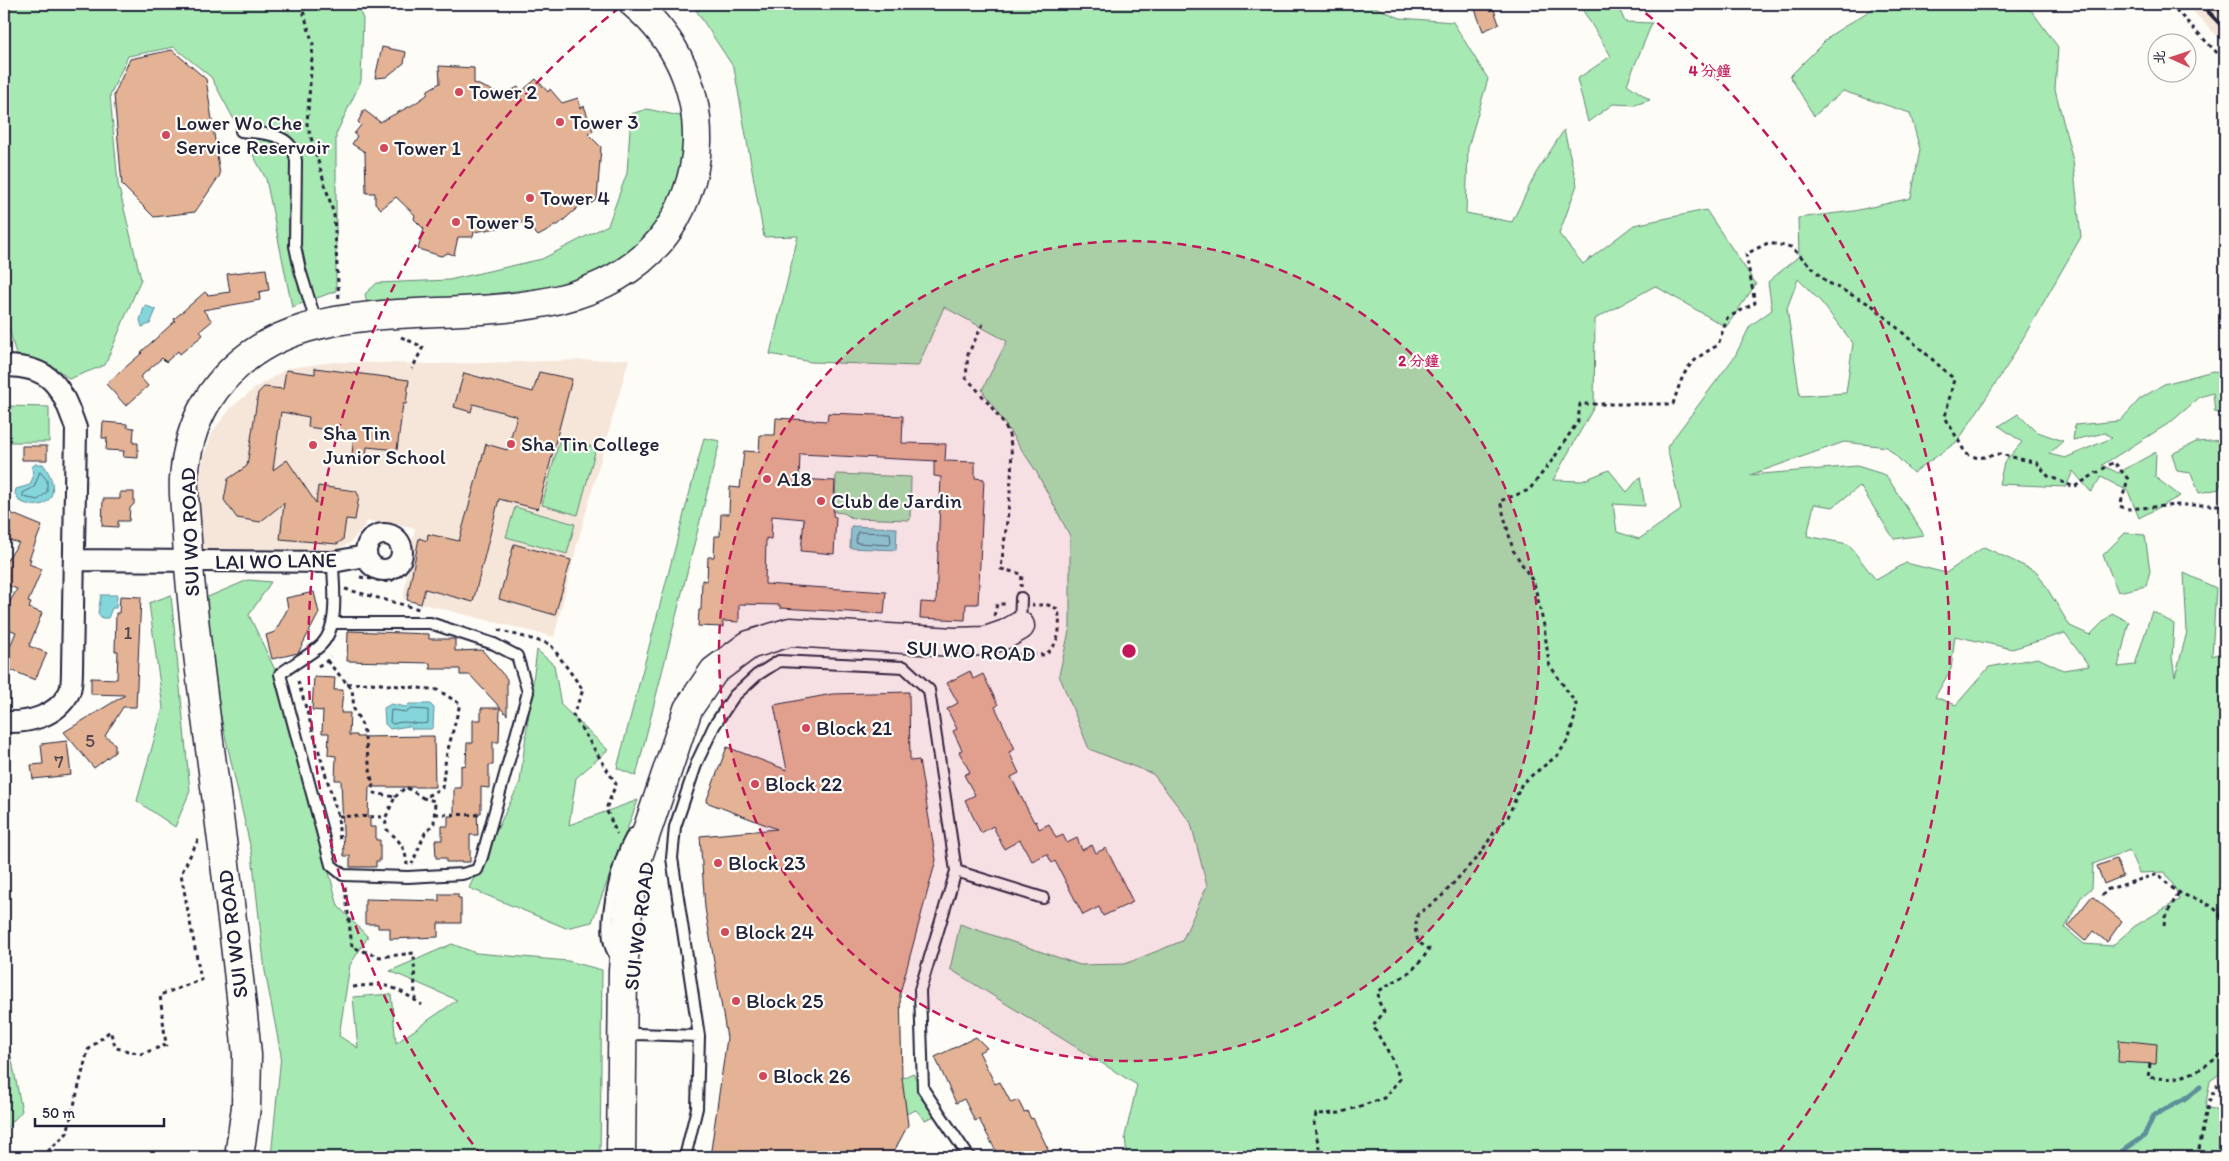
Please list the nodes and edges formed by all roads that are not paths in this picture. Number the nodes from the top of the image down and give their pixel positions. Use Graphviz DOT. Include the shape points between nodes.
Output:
graph roads {
  1 [pos="634,4"];
  2 [pos="241,131"];
  3 [pos="318,326"];
  4 [pos="4,366"];
  5 [pos="365,556"];
  6 [pos="74,560"];
  7 [pos="187,562"];
  8 [pos="333,562"];
  9 [pos="1020,609"];
  10 [pos="333,623"];
  11 [pos="4,722"];
  12 [pos="956,871"];
  13 [pos="1043,898"];
  14 [pos="623,1035"];
  15 [pos="699,1036"];
  16 [pos="239,1157"];
  17 [pos="620,1157"];
  18 [pos="685,1157"];
  19 [pos="969,1157"];
  1 -- 3 [label="street, SUI WO ROAD" via="666,36 682,63 692,95 697,130 695,162 681,208 666,233 644,258 600,287 562,299 360,318"];
  2 -- 3 [label="lane" via="280,136 293,148 296,161 296,254"];
  3 -- 7 [label="street, SUI WO ROAD" via="291,333 258,351 221,382 205,405 191,438 184,480"];
  4 -- 6 [label="street" via="25,366 41,372 57,385 76,428"];
  5 -- 8 [label="street, LAI WO LANE"];
  6 -- 7 [label="street, LAI WO LANE"];
  6 -- 11 [label="street" via="70,693 42,717 23,723"];
  7 -- 8 [label="street, LAI WO LANE"];
  7 -- 16 [label="street, SUI WO ROAD" via="247,1055 247,1099"];
  8 -- 10 [label="lane"];
  9 -- 14 [label="street, SUI WO ROAD" via="1006,634 986,641 790,632 749,645 714,672 688,709 637,860 623,970"];
  10 -- 10 [label="lane" via="317,649 280,674 331,865 343,875 408,877 462,874 476,870 528,692 516,656 494,644 430,623"];
  12 -- 13 [label="lane"];
  12 -- 15 [label="lane" via="929,690 904,667 779,661 757,674 734,696 714,726 697,762 675,827 672,858"];
  12 -- 19 [label="lane" via="920,990 923,1089"];
  14 -- 15 [label="lane"];
  14 -- 17 [label="street, SUI WO ROAD"];
  15 -- 18 [label="lane" via="697,1108"];
}
